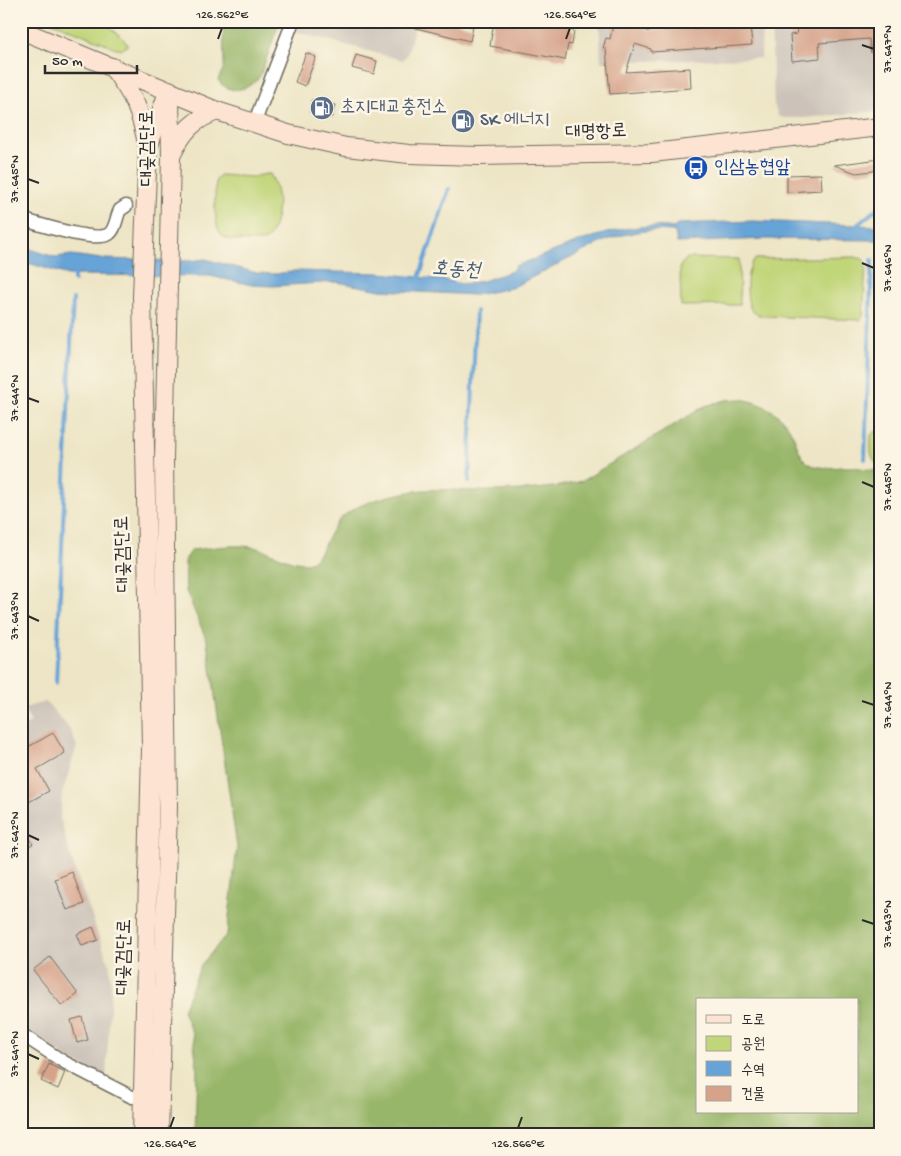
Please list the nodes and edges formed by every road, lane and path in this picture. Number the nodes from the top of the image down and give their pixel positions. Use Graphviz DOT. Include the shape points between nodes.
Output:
graph roads {
  1 [pos="293,21"];
  2 [pos="21,30"];
  3 [pos="110,65"];
  4 [pos="170,90"];
  5 [pos="217,111"];
  6 [pos="254,124"];
  7 [pos="880,127"];
  8 [pos="148,147"];
  9 [pos="171,157"];
  10 [pos="126,206"];
  11 [pos="21,220"];
  12 [pos="21,1034"];
  13 [pos="132,1097"];
  14 [pos="142,1135"];
  15 [pos="159,1135"];
  1 -- 6 [label="street"];
  2 -- 3 [label="main road, 대명항로"];
  3 -- 4 [label="main road, 대명항로"];
  3 -- 8 [label="main road" via="137,104"];
  4 -- 5 [label="main road, 대명항로"];
  4 -- 8 [label="main road, 대곶검단로"];
  4 -- 9 [label="main road, 대곶검단로"];
  5 -- 6 [label="main road, 대명항로"];
  5 -- 9 [label="main road" via="191,124 182,134"];
  6 -- 7 [label="main road, 대명항로" via="346,147 409,154 479,156 652,153"];
  8 -- 14 [label="main road, 대곶검단로" via="142,296 151,747"];
  9 -- 15 [label="main road, 대곶검단로" via="164,458 168,806"];
  10 -- 11 [label="street" via="120,210 114,228 108,234 98,236"];
  12 -- 13 [label="street" via="64,1062"];
}
